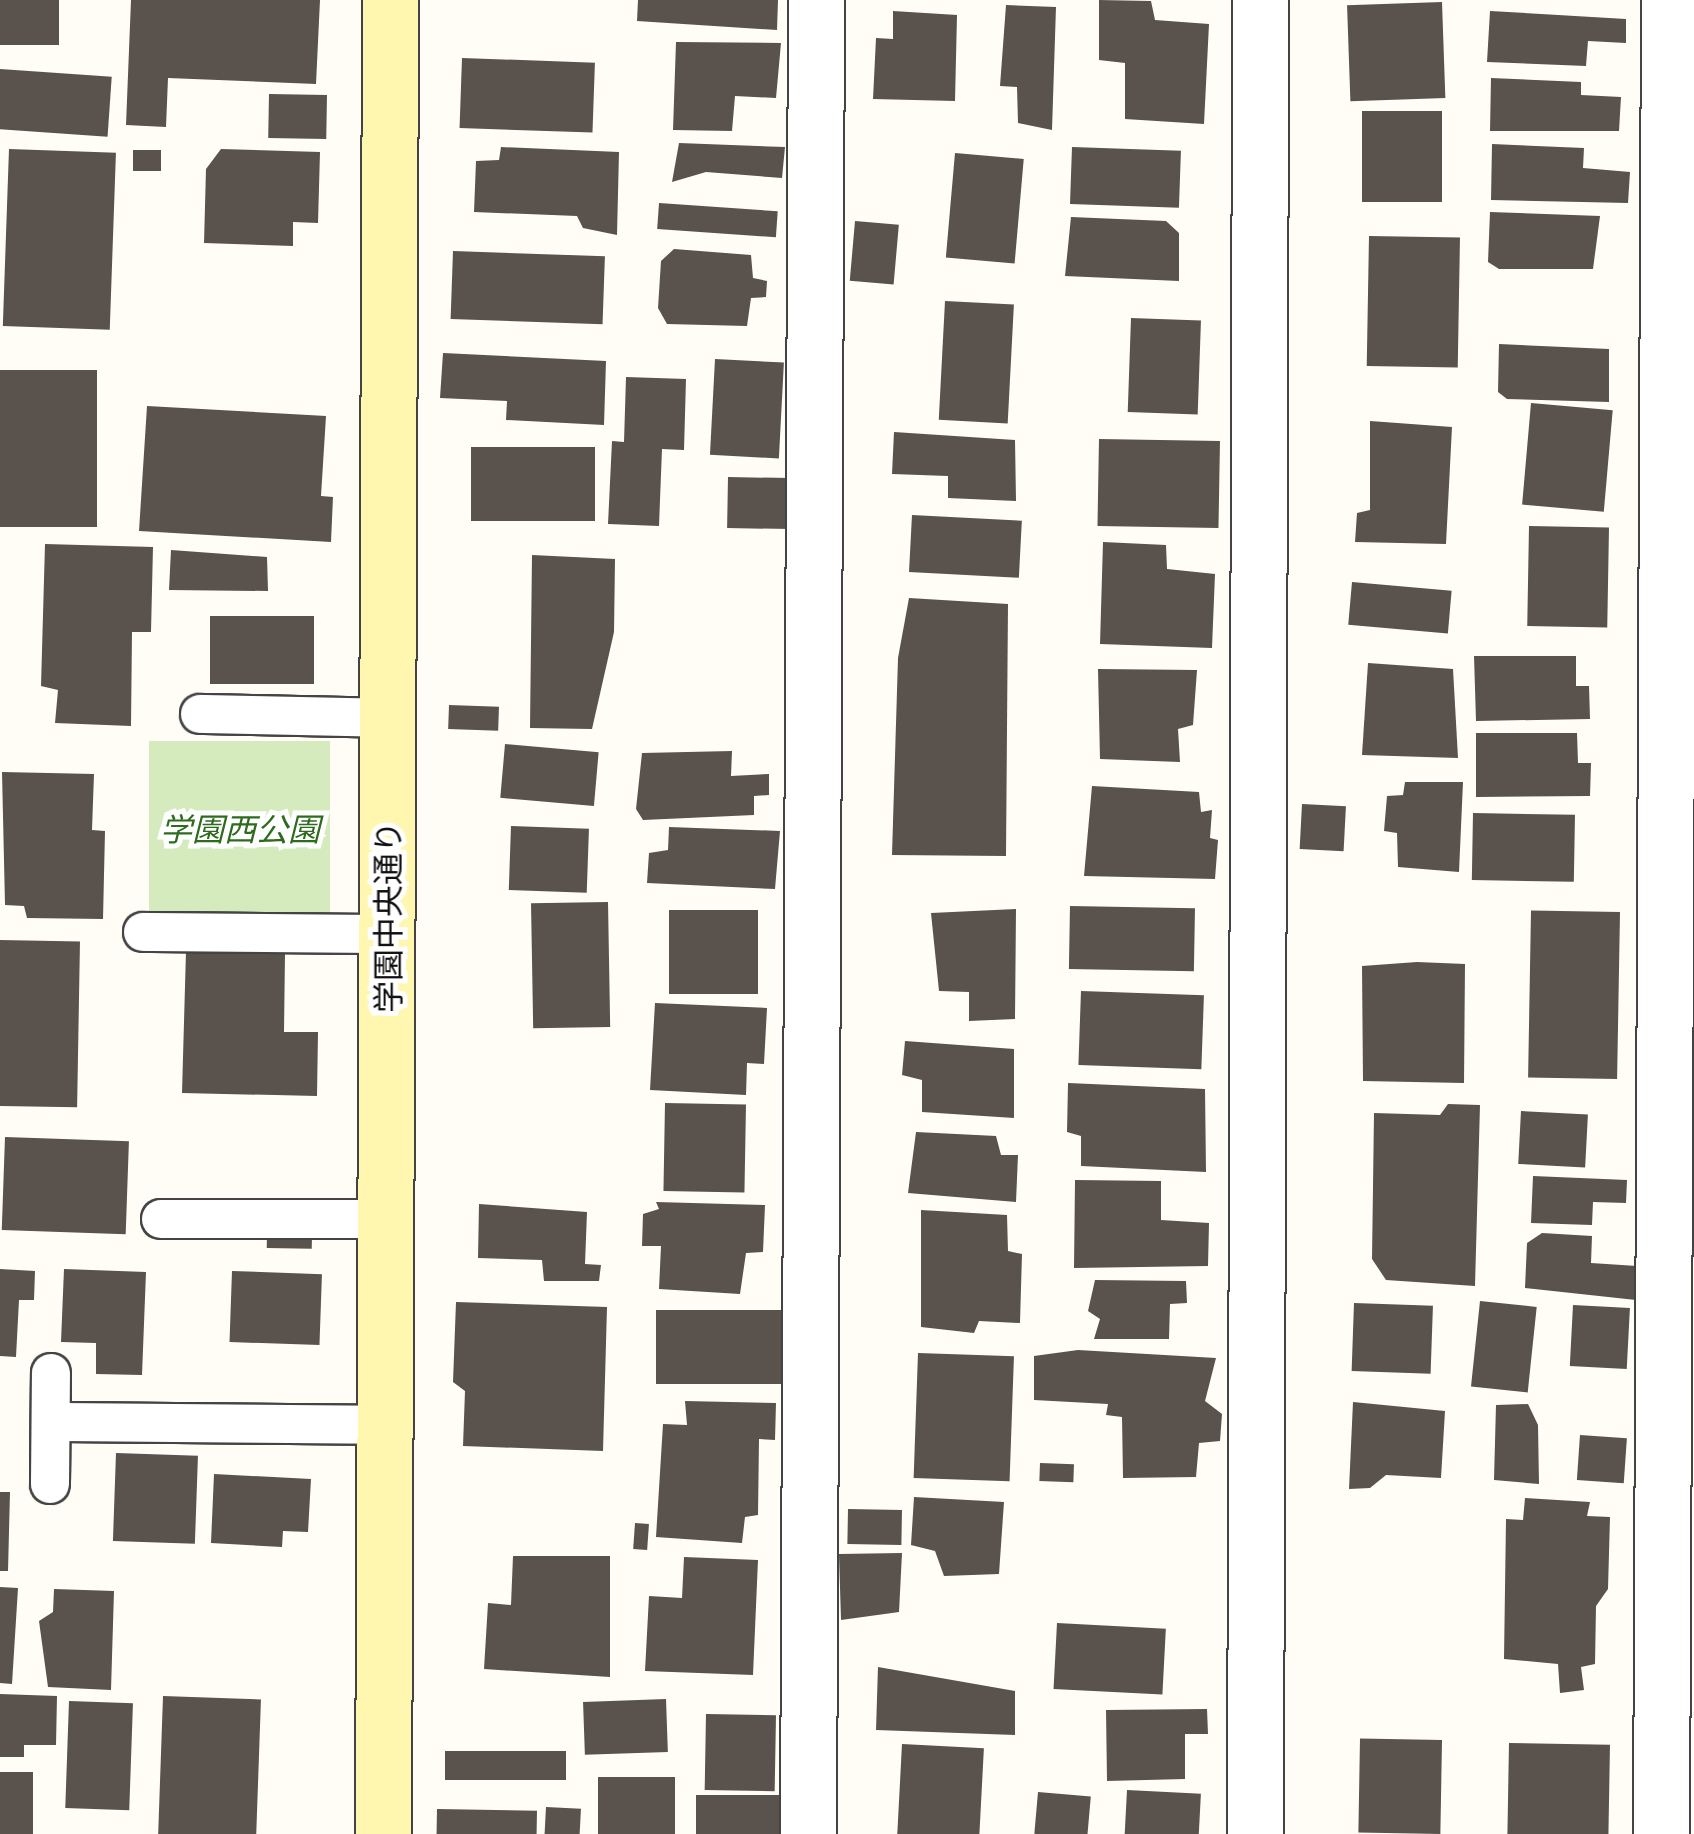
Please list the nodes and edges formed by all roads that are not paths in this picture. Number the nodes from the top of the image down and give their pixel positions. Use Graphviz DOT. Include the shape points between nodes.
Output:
graph roads {
  1 [pos="390,0"];
  2 [pos="816,0"];
  3 [pos="1260,0"];
  4 [pos="1669,0"];
  5 [pos="200,714"];
  6 [pos="387,718"];
  7 [pos="144,932"];
  8 [pos="386,934"];
  9 [pos="161,1219"];
  10 [pos="385,1219"];
  11 [pos="51,1373"];
  12 [pos="51,1422"];
  13 [pos="384,1425"];
  14 [pos="50,1484"];
  15 [pos="384,1834"];
  16 [pos="808,1834"];
  17 [pos="1255,1834"];
  18 [pos="1661,1834"];
  1 -- 6 [label="street, 学園中央通り"];
  2 -- 16 [label="street"];
  3 -- 17 [label="street"];
  4 -- 18 [label="street"];
  5 -- 6 [label="lane"];
  6 -- 8 [label="street, 学園中央通り"];
  7 -- 8 [label="lane"];
  8 -- 10 [label="street, 学園中央通り"];
  9 -- 10 [label="lane"];
  10 -- 13 [label="street, 学園中央通り"];
  11 -- 12 [label="lane"];
  12 -- 13 [label="lane"];
  12 -- 14 [label="lane"];
  13 -- 15 [label="street, 学園中央通り"];
}
